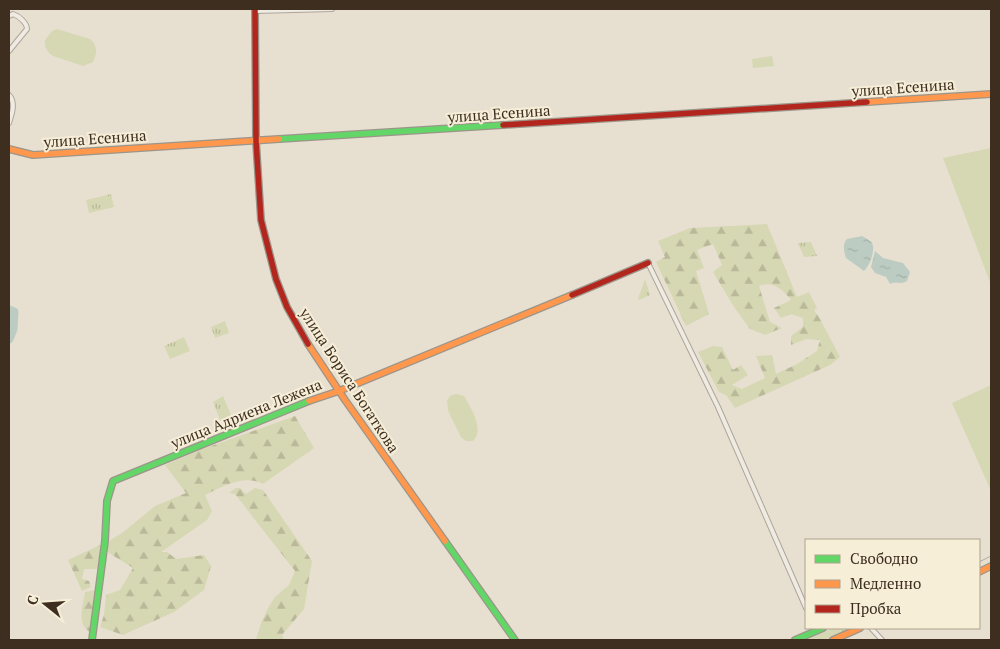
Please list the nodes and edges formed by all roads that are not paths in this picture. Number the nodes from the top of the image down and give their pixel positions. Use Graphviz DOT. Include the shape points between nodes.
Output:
graph roads {
  1 [pos="14,9"];
  2 [pos="332,9"];
  3 [pos="255,10"];
  4 [pos="11,15"];
  5 [pos="9,52"];
  6 [pos="991,94"];
  7 [pos="9,95"];
  8 [pos="9,123"];
  9 [pos="256,141"];
  10 [pos="9,149"];
  11 [pos="648,263"];
  12 [pos="339,391"];
  13 [pos="805,606"];
  14 [pos="819,629"];
  15 [pos="858,629"];
  16 [pos="872,629"];
  17 [pos="92,640"];
  18 [pos="515,640"];
  19 [pos="795,640"];
  20 [pos="834,640"];
  21 [pos="882,640"];
  1 -- 4 [label="street"];
  2 -- 3 [label="street"];
  3 -- 9 [label="street, улица Бориса Богаткова"];
  4 -- 5 [label="street" via="16,15 27,29"];
  6 -- 9 [label="street, улица Есенина"];
  7 -- 8 [label="street" via="13,105"];
  9 -- 10 [label="street, улица Есенина" via="33,155"];
  9 -- 12 [label="street, улица Бориса Богаткова" via="261,220 276,279 299,330"];
  11 -- 12 [label="street, улица Адриена Лежена"];
  11 -- 13 [label="street" via="718,407"];
  12 -- 17 [label="street, улица Адриена Лежена" via="176,454 110,484"];
  12 -- 18 [label="street, улица Бориса Богаткова"];
  14 -- 19 [label="street"];
  15 -- 20 [label="street"];
  16 -- 21 [label="street"];
}
